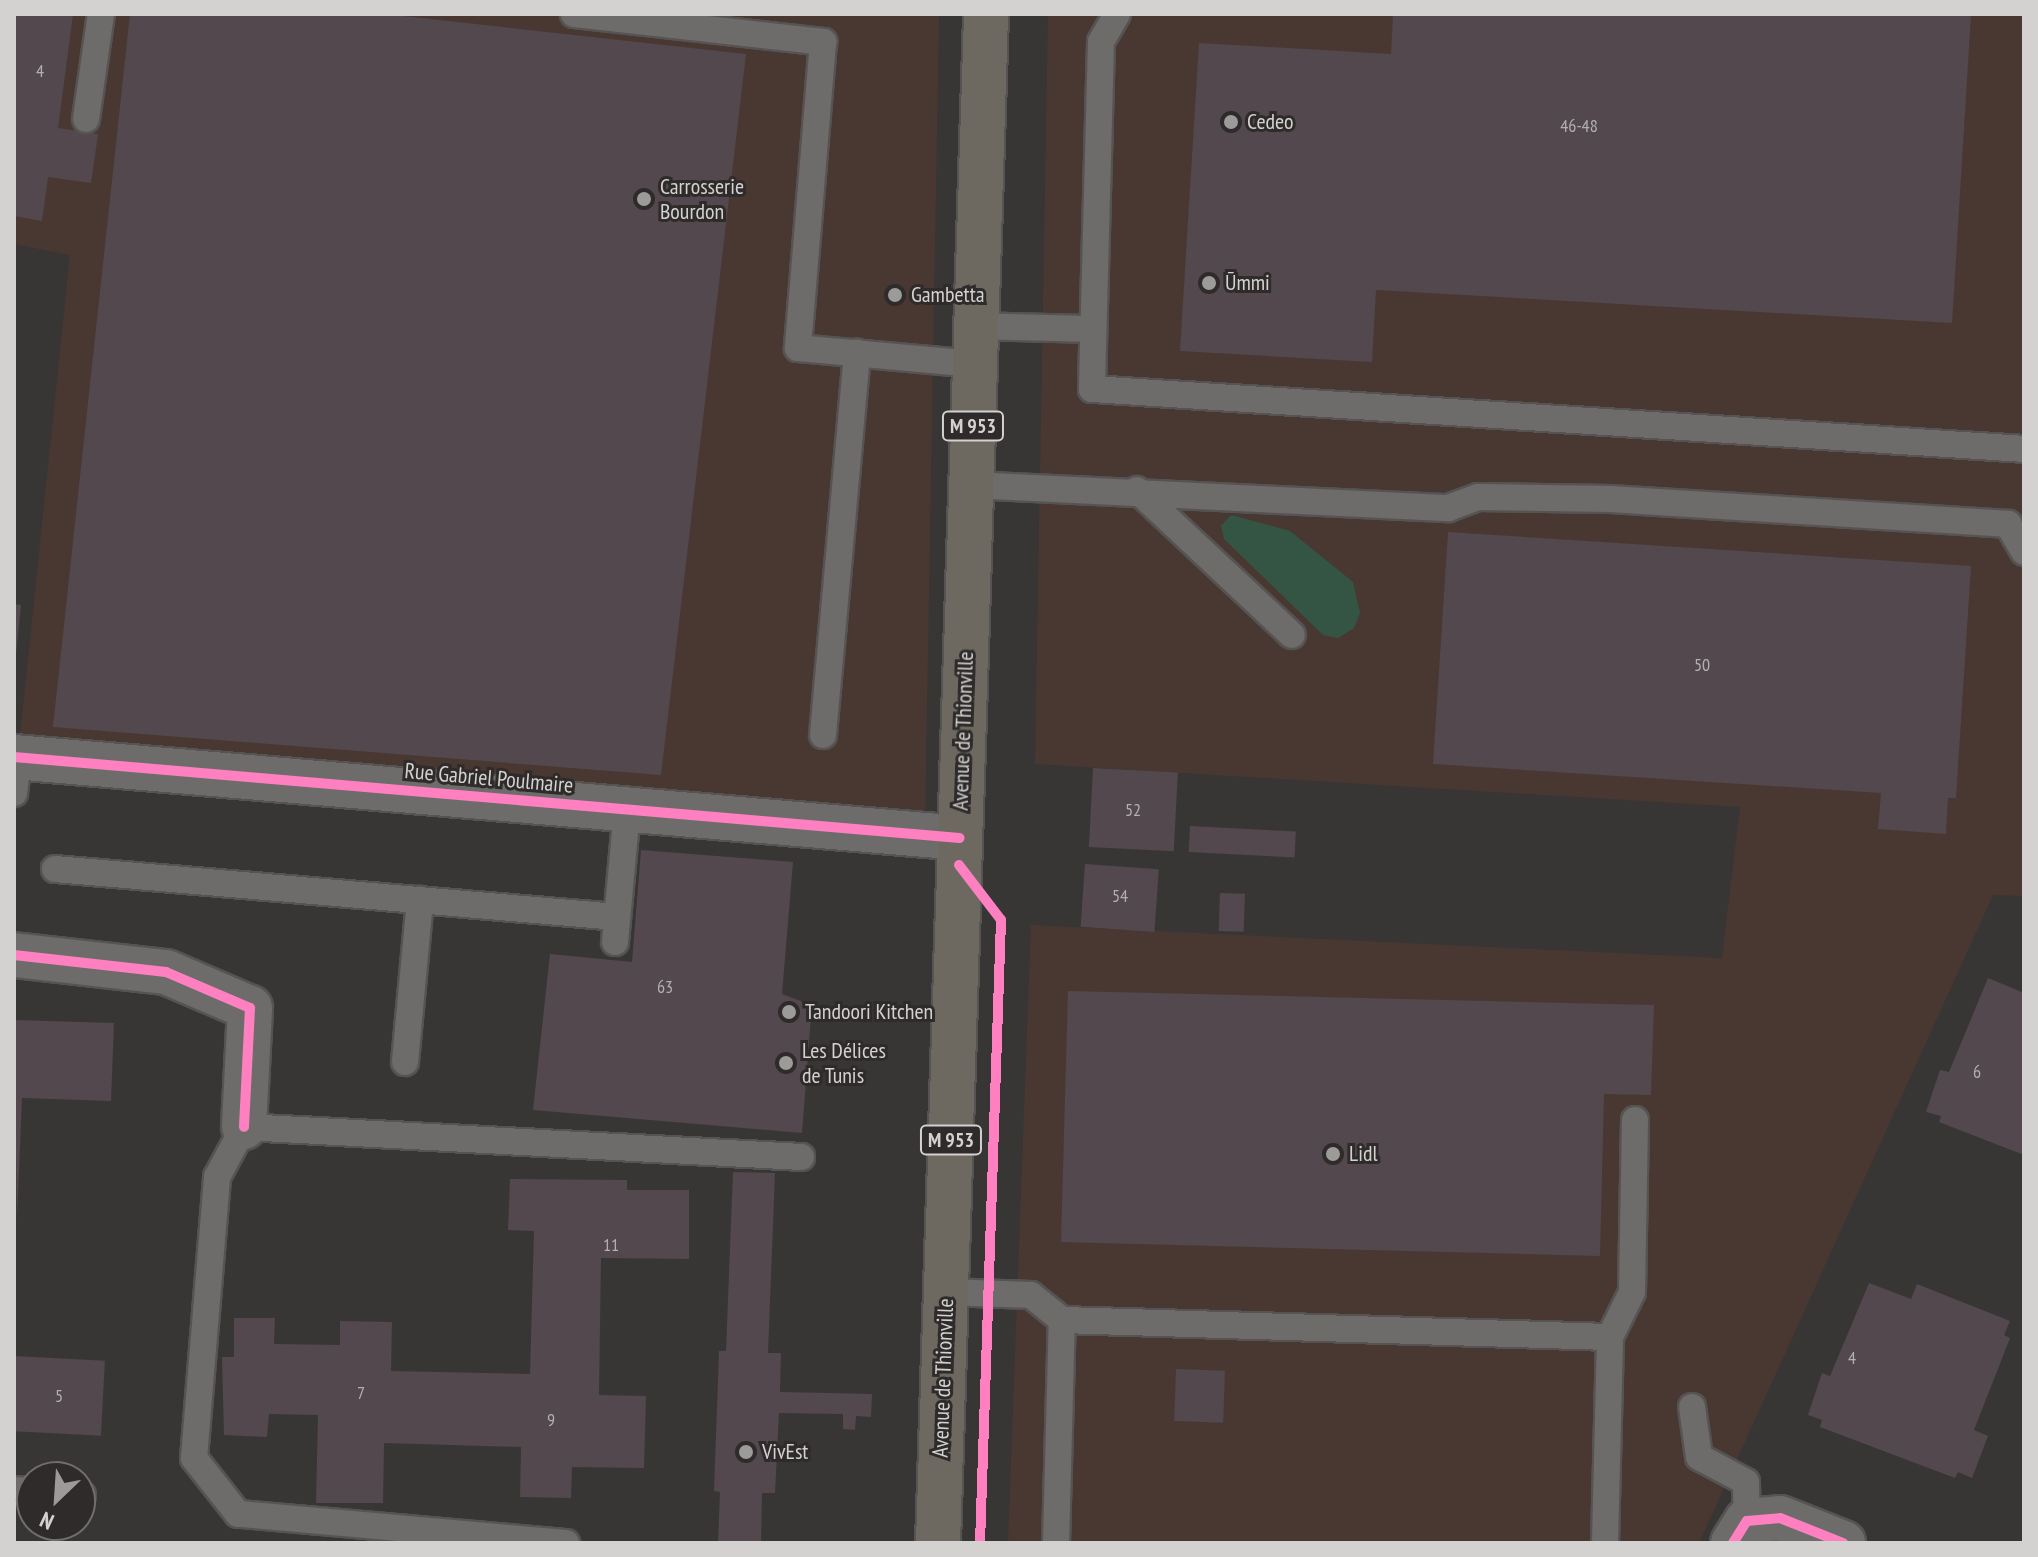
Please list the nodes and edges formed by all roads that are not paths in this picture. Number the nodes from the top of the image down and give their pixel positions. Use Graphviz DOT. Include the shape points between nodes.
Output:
graph roads {
  1 [pos="101,14"];
  2 [pos="574,14"];
  3 [pos="986,14"];
  4 [pos="1117,14"];
  5 [pos="86,119"];
  6 [pos="1092,329"];
  7 [pos="975,345"];
  8 [pos="857,353"];
  9 [pos="2024,449"];
  10 [pos="971,485"];
  11 [pos="1137,490"];
  12 [pos="2024,552"];
  13 [pos="1292,635"];
  14 [pos="823,735"];
  15 [pos="15,769"];
  16 [pos="627,810"];
  17 [pos="960,838"];
  18 [pos="55,869"];
  19 [pos="420,900"];
  20 [pos="14,955"];
  21 [pos="405,1062"];
  22 [pos="1635,1120"];
  23 [pos="244,1127"];
  24 [pos="801,1157"];
  25 [pos="946,1292"];
  26 [pos="1062,1320"];
  27 [pos="1610,1337"];
  28 [pos="1692,1407"];
  29 [pos="1740,1532"];
  30 [pos="566,1543"];
  31 [pos="938,1543"];
  32 [pos="1056,1543"];
  33 [pos="1605,1543"];
  34 [pos="1843,1543"];
  1 -- 5 [label="lane"];
  2 -- 8 [label="lane" via="823,42 798,348"];
  3 -- 7 [label="main road, Avenue de Thionville / M 953"];
  4 -- 6 [label="lane" via="1101,42"];
  6 -- 7 [label="lane"];
  6 -- 9 [label="lane" via="1092,389"];
  7 -- 8 [label="lane"];
  7 -- 10 [label="main road, Avenue de Thionville / M 953"];
  8 -- 14 [label="lane"];
  10 -- 11 [label="lane"];
  10 -- 17 [label="main road, Avenue de Thionville / M 953"];
  11 -- 12 [label="lane" via="1448,508 1478,497 1611,499 2008,524"];
  11 -- 13 [label="lane"];
  15 -- 16 [label="street, Rue Gabriel Poulmaire"];
  16 -- 17 [label="street, Rue Gabriel Poulmaire"];
  16 -- 19 [label="lane" via="616,929"];
  17 -- 25 [label="main road, Avenue de Thionville / M 953"];
  18 -- 19 [label="lane"];
  19 -- 21 [label="lane"];
  20 -- 23 [label="street" via="166,972 250,1008"];
  22 -- 27 [label="lane" via="1632,1292"];
  23 -- 24 [label="lane"];
  23 -- 30 [label="lane" via="217,1177 194,1458 238,1514"];
  25 -- 26 [label="lane" via="1031,1295"];
  25 -- 31 [label="main road, Avenue de Thionville / M 953"];
  26 -- 27 [label="lane"];
  26 -- 32 [label="lane"];
  27 -- 33 [label="lane"];
  28 -- 29 [label="lane" via="1699,1457 1746,1482"];
  29 -- 34 [label="street" via="1780,1518"];
}
